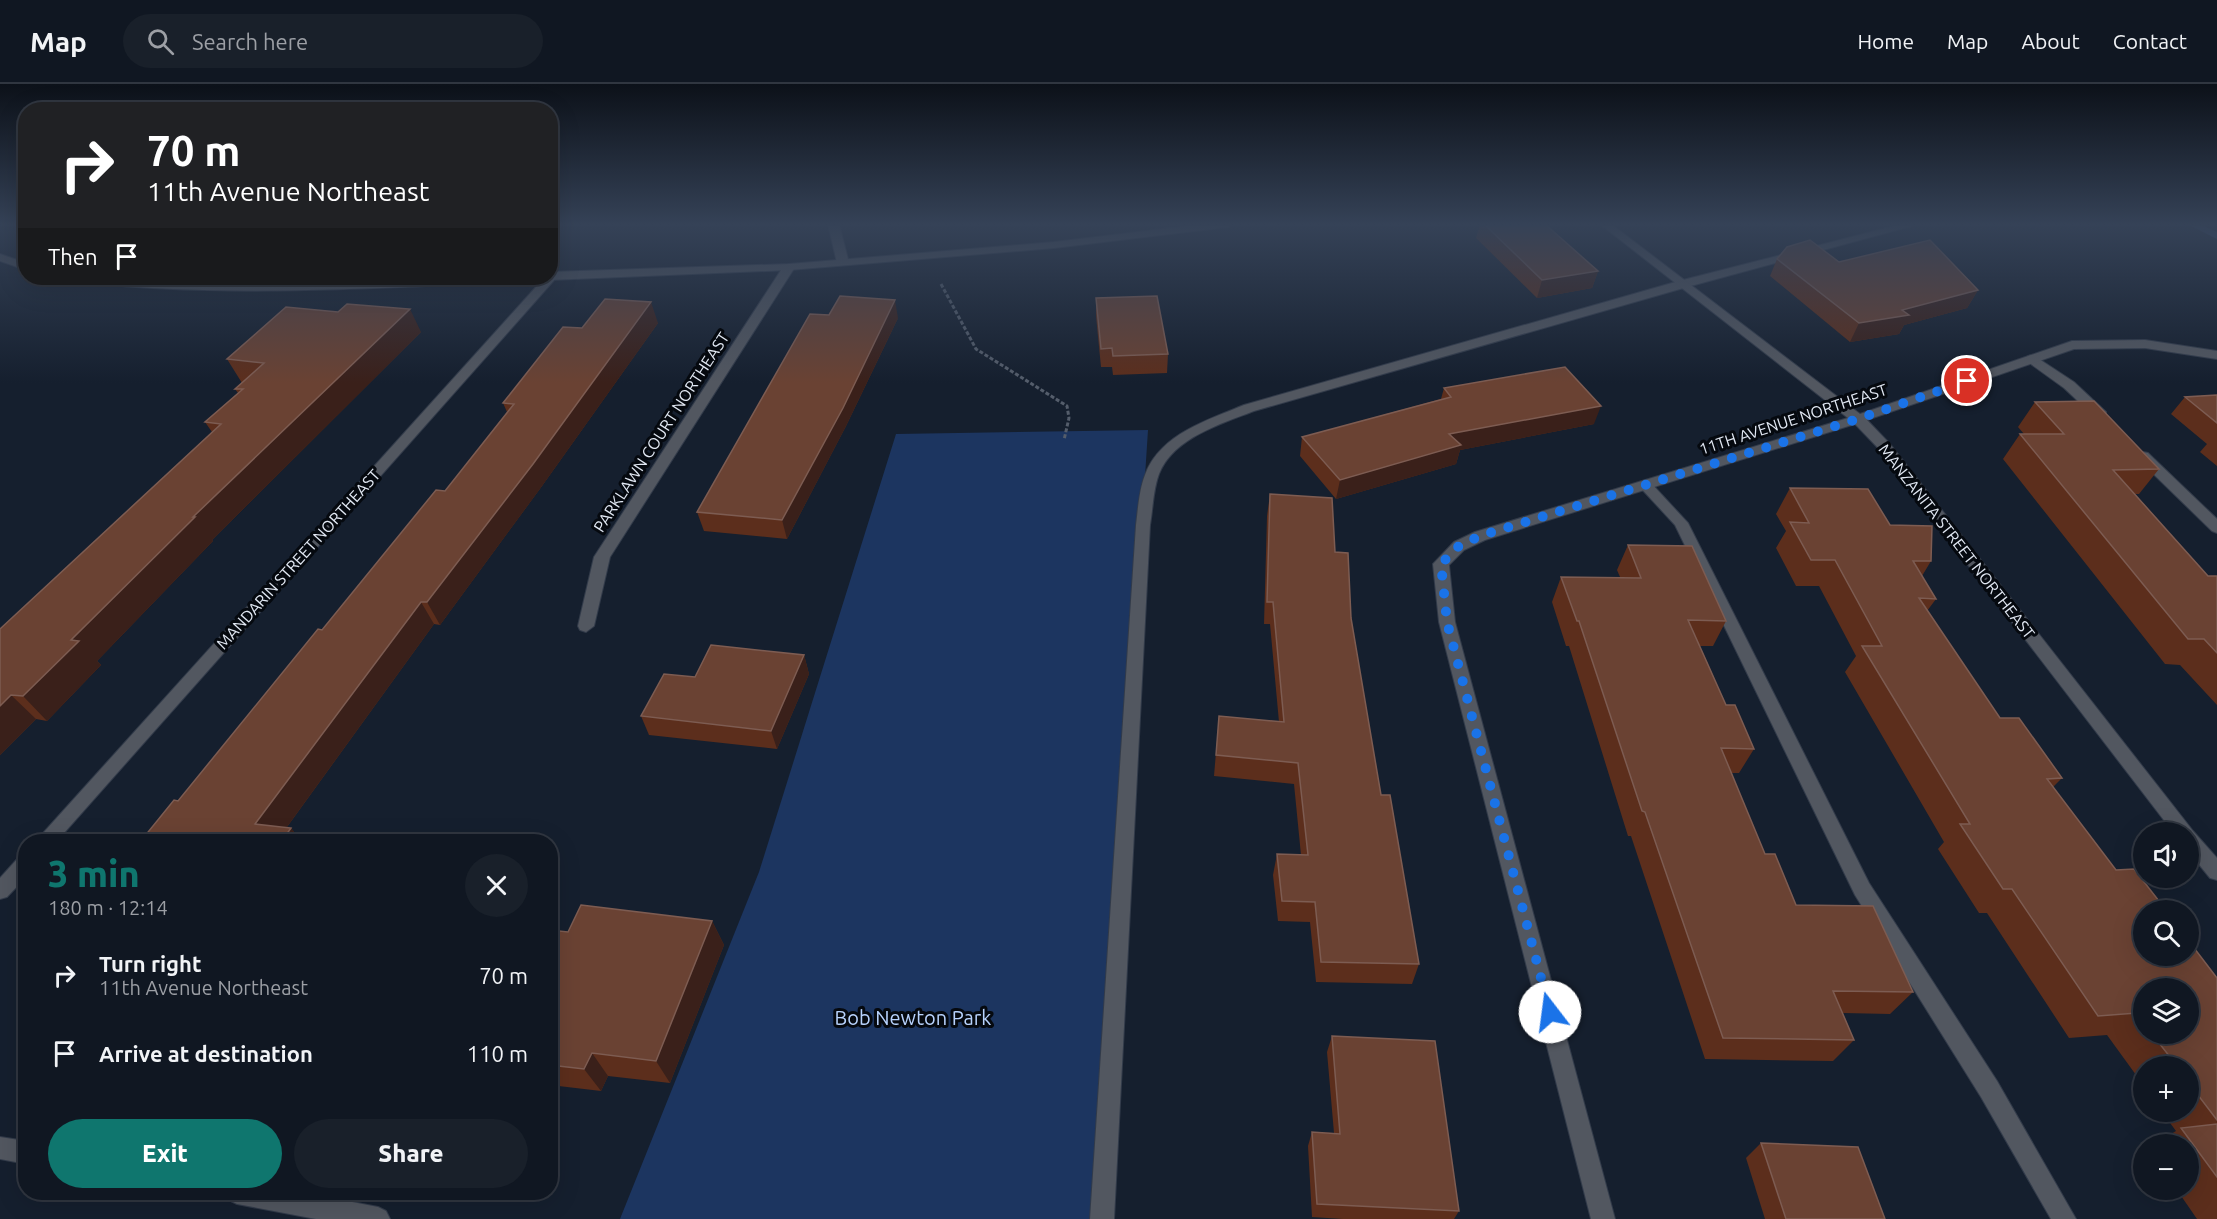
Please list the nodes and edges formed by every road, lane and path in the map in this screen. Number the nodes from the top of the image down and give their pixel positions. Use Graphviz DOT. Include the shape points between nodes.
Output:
graph roads {
  1 [pos="783,277"];
  2 [pos="936,277"];
  3 [pos="1674,277"];
  4 [pos="1710,277"];
  5 [pos="1683,284"];
  6 [pos="168,285"];
  7 [pos="246,285"];
  8 [pos="543,285"];
  9 [pos="2217,355"];
  10 [pos="2033,359"];
  11 [pos="1858,419"];
  12 [pos="2110,424"];
  13 [pos="1064,440"];
  14 [pos="2135,448"];
  15 [pos="1645,485"];
  16 [pos="2217,528"];
  17 [pos="586,626"];
  18 [pos="2176,822"];
  19 [pos="51,834"];
  20 [pos="2199,850"];
  21 [pos="18,871"];
  22 [pos="2217,872"];
  23 [pos="0,891"];
  24 [pos="0,1148"];
  25 [pos="18,1151"];
  26 [pos="279,1200"];
  27 [pos="378,1219"];
  28 [pos="1102,1219"];
  29 [pos="1603,1219"];
  30 [pos="2064,1219"];
  1 -- 17 [label="street, PARKLAWN COURT NORTHEAST" via="603,557"];
  2 -- 13 [label="path" via="976,349 1067,406 1069,418"];
  3 -- 5 [label="street, MANZANITA STREET NORTHEAST"];
  4 -- 5 [label="street"];
  5 -- 11 [label="street, MANZANITA STREET NORTHEAST"];
  5 -- 28 [label="street" via="1249,408 1184,439 1166,452 1152,473 1143,525"];
  6 -- 7 [label="street"];
  8 -- 19 [label="street, MANDARIN STREET NORTHEAST"];
  9 -- 10 [label="street, 11TH AVENUE NORTHEAST" via="2166,344 2108,341 2081,344"];
  10 -- 11 [label="street, 11TH AVENUE NORTHEAST"];
  10 -- 12 [label="street" via="2069,385"];
  11 -- 15 [label="street, 11TH AVENUE NORTHEAST"];
  11 -- 18 [label="street, MANZANITA STREET NORTHEAST" via="1885,447"];
  14 -- 16 [label="street"];
  15 -- 29 [label="street, 11TH AVENUE NORTHEAST" via="1480,536 1459,546 1441,564 1447,622"];
  15 -- 30 [label="street" via="1681,523 1862,888 1989,1089"];
  20 -- 22 [label="street"];
  21 -- 23 [label="street"];
  24 -- 25 [label="street"];
  26 -- 27 [label="street"];
}
